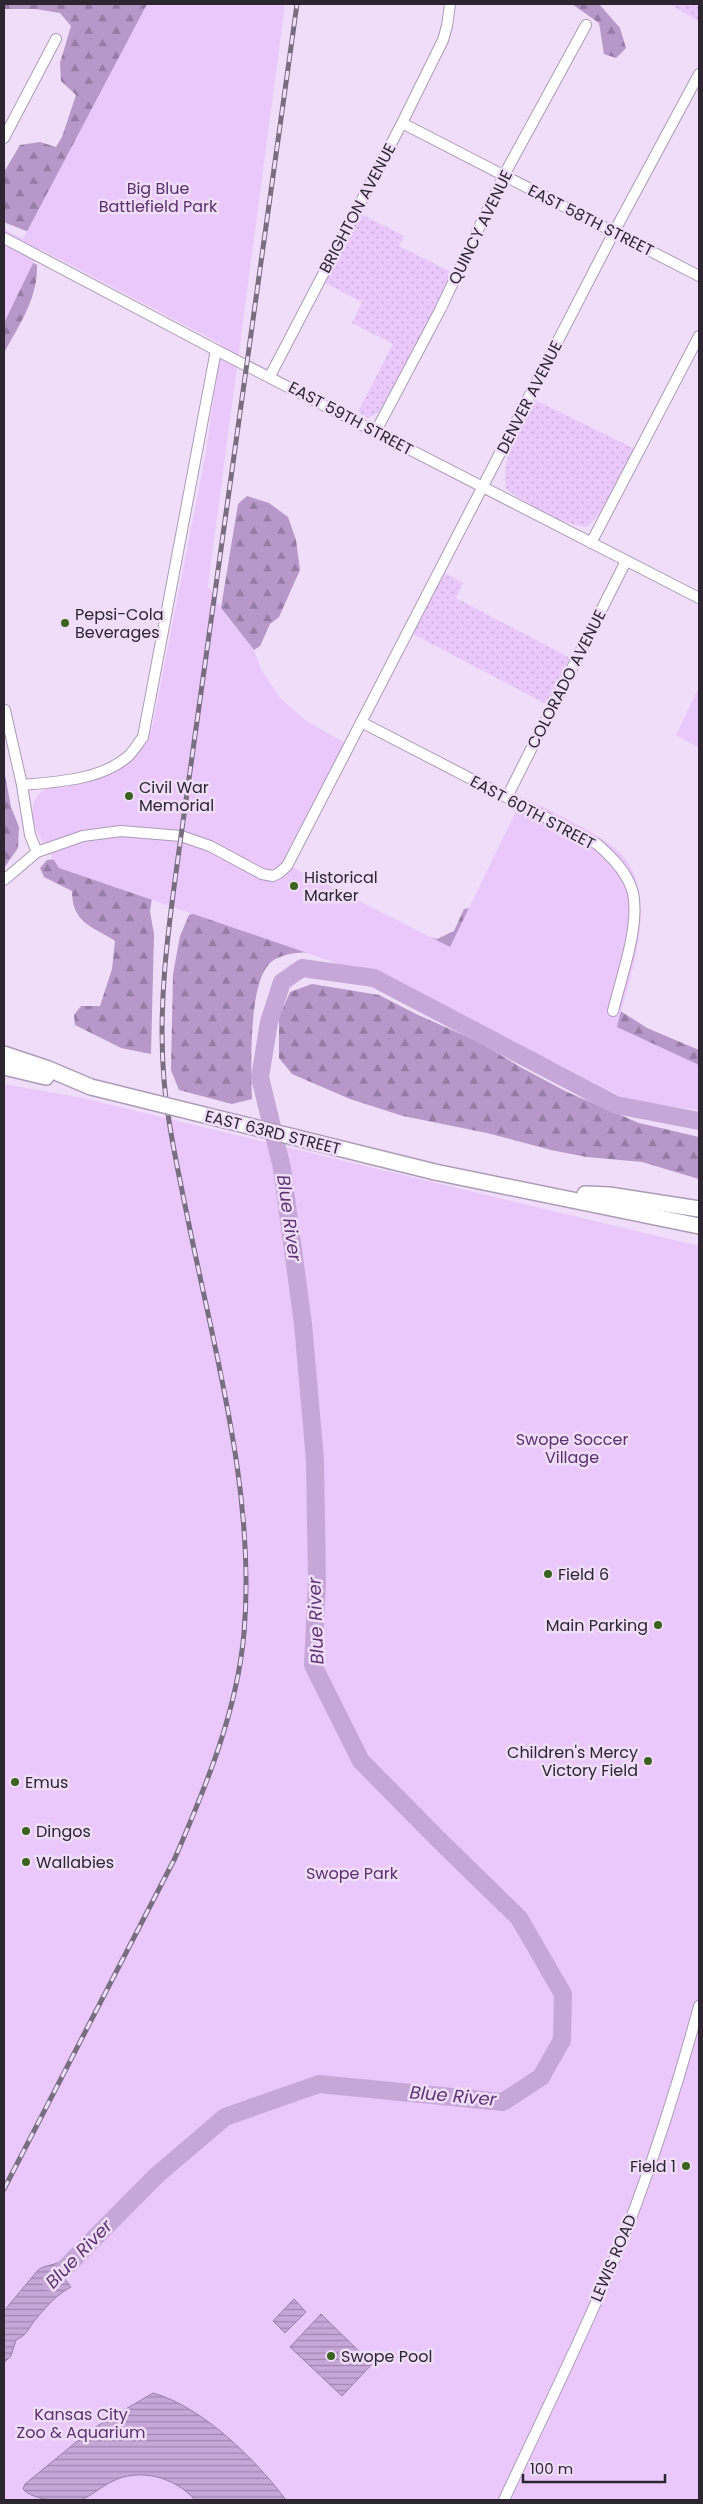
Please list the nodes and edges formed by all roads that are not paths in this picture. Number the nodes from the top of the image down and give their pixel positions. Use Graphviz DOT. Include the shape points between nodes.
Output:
graph roads {
  1 [pos="450,4"];
  2 [pos="586,25"];
  3 [pos="56,39"];
  4 [pos="699,74"];
  5 [pos="402,123"];
  6 [pos="4,138"];
  7 [pos="504,175"];
  8 [pos="614,232"];
  9 [pos="4,238"];
  10 [pos="699,276"];
  11 [pos="699,336"];
  12 [pos="216,350"];
  13 [pos="270,376"];
  14 [pos="376,431"];
  15 [pos="482,486"];
  16 [pos="591,543"];
  17 [pos="626,561"];
  18 [pos="699,597"];
  19 [pos="5,710"];
  20 [pos="361,722"];
  21 [pos="22,785"];
  22 [pos="507,797"];
  23 [pos="37,852"];
  24 [pos="4,880"];
  25 [pos="614,1011"];
  26 [pos="4,1054"];
  27 [pos="4,1068"];
  28 [pos="91,1087"];
  29 [pos="544,1193"];
  30 [pos="699,1209"];
  31 [pos="699,1226"];
  32 [pos="699,2006"];
  33 [pos="504,2500"];
  1 -- 5 [label="street, BRIGHTON AVENUE" via="442,40"];
  2 -- 7 [label="street, QUINCY AVENUE"];
  3 -- 6 [label="street"];
  4 -- 8 [label="street, DENVER AVENUE"];
  5 -- 7 [label="street, EAST 58TH STREET"];
  5 -- 13 [label="street, BRIGHTON AVENUE"];
  7 -- 8 [label="street, EAST 58TH STREET"];
  7 -- 14 [label="street, QUINCY AVENUE" via="440,310"];
  8 -- 10 [label="street, EAST 58TH STREET"];
  8 -- 15 [label="street, DENVER AVENUE"];
  9 -- 12 [label="street, EAST 59TH STREET"];
  11 -- 16 [label="street"];
  12 -- 13 [label="street, EAST 59TH STREET"];
  12 -- 21 [label="street" via="143,737 127,758 99,772 58,782"];
  13 -- 14 [label="street, EAST 59TH STREET"];
  14 -- 15 [label="street, EAST 59TH STREET"];
  15 -- 16 [label="street, EAST 59TH STREET"];
  15 -- 20 [label="street, DENVER AVENUE"];
  16 -- 17 [label="street, EAST 59TH STREET"];
  17 -- 18 [label="street, EAST 59TH STREET"];
  17 -- 22 [label="street, COLORADO AVENUE"];
  19 -- 21 [label="street"];
  20 -- 22 [label="street, EAST 60TH STREET"];
  20 -- 23 [label="street, DENVER AVENUE" via="287,866 273,876 262,874 210,846 181,836 146,831 83,836"];
  21 -- 23 [label="street" via="30,834"];
  22 -- 25 [label="street, EAST 60TH STREET" via="597,844 614,858 626,877 633,893 635,921"];
  23 -- 24 [label="street"];
  26 -- 28 [label="main road"];
  27 -- 28 [label="main road, EAST 63RD STREET"];
  28 -- 29 [label="main road, EAST 63RD STREET, bridge" via="435,1172"];
  29 -- 30 [label="main road, EAST 63RD STREET" via="609,1195"];
  29 -- 31 [label="main road, EAST 63RD STREET"];
  32 -- 33 [label="street, LEWIS ROAD" via="679,2080 635,2206 590,2314"];
}
